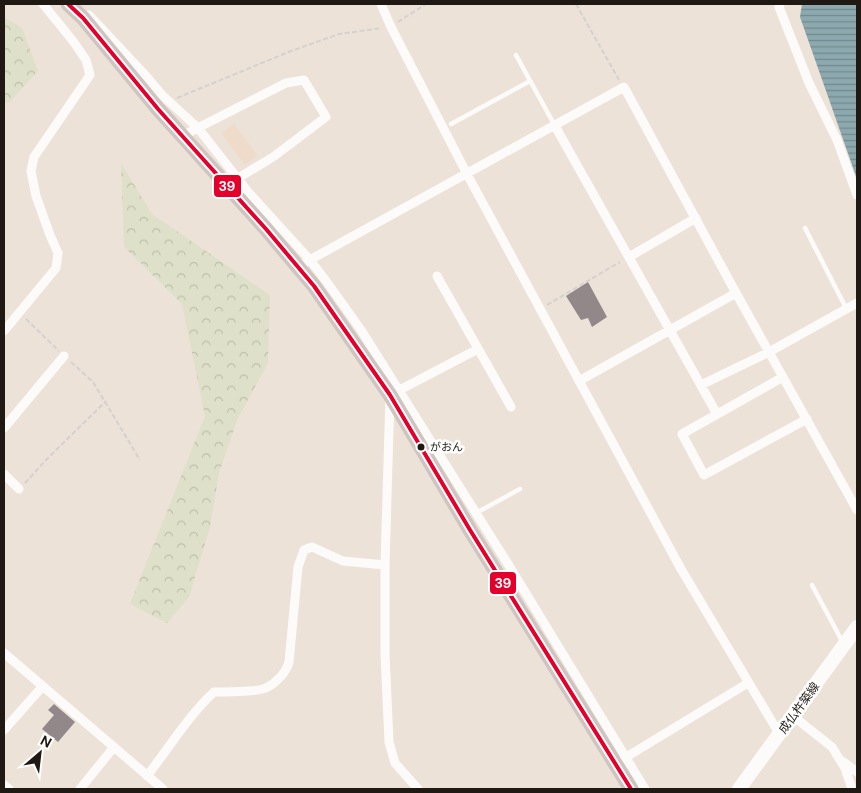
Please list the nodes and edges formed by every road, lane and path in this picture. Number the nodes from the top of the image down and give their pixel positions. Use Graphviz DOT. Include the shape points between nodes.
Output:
graph roads {
  1 [pos="43,4"];
  2 [pos="68,4"];
  3 [pos="79,4"];
  4 [pos="381,4"];
  5 [pos="426,4"];
  6 [pos="576,4"];
  7 [pos="780,4"];
  8 [pos="391,26"];
  9 [pos="516,55"];
  10 [pos="530,81"];
  11 [pos="624,87"];
  12 [pos="169,102"];
  13 [pos="451,124"];
  14 [pos="555,126"];
  15 [pos="198,128"];
  16 [pos="182,136"];
  17 [pos="468,174"];
  18 [pos="232,182"];
  19 [pos="857,195"];
  20 [pos="696,218"];
  21 [pos="805,228"];
  22 [pos="629,257"];
  23 [pos="304,263"];
  24 [pos="437,276"];
  25 [pos="736,293"];
  26 [pos="856,303"];
  27 [pos="846,308"];
  28 [pos="540,309"];
  29 [pos="19,312"];
  30 [pos="670,330"];
  31 [pos="4,331"];
  32 [pos="478,349"];
  33 [pos="769,352"];
  34 [pos="64,356"];
  35 [pos="783,377"];
  36 [pos="579,381"];
  37 [pos="701,385"];
  38 [pos="394,393"];
  39 [pos="106,402"];
  40 [pos="511,407"];
  41 [pos="717,414"];
  42 [pos="806,419"];
  43 [pos="4,428"];
  44 [pos="140,460"];
  45 [pos="4,474"];
  46 [pos="19,489"];
  47 [pos="520,489"];
  48 [pos="857,510"];
  49 [pos="470,516"];
  50 [pos="386,565"];
  51 [pos="812,585"];
  52 [pos="857,626"];
  53 [pos="844,644"];
  54 [pos="4,653"];
  55 [pos="748,683"];
  56 [pos="42,687"];
  57 [pos="793,716"];
  58 [pos="4,730"];
  59 [pos="780,735"];
  60 [pos="114,747"];
  61 [pos="839,759"];
  62 [pos="621,761"];
  63 [pos="857,772"];
  64 [pos="147,776"];
  65 [pos="4,784"];
  66 [pos="851,786"];
  67 [pos="9,789"];
  68 [pos="80,789"];
  69 [pos="163,789"];
  70 [pos="418,789"];
  71 [pos="631,789"];
  72 [pos="645,789"];
  73 [pos="739,789"];
  1 -- 29 [label="street" via="86,60 90,76 34,156 31,171 36,196 58,253 56,268"];
  2 -- 16 [label="main road"];
  3 -- 12 [label="street"];
  4 -- 8 [label="street"];
  5 -- 8 [label="path"];
  6 -- 11 [label="path"];
  7 -- 19 [label="street" via="809,83 837,140"];
  8 -- 12 [label="path" via="339,34"];
  8 -- 17 [label="street"];
  9 -- 10 [label="lane"];
  10 -- 13 [label="lane"];
  10 -- 14 [label="lane"];
  11 -- 14 [label="street"];
  11 -- 20 [label="street"];
  12 -- 15 [label="street"];
  14 -- 17 [label="street"];
  14 -- 22 [label="street"];
  15 -- 16 [label="street"];
  15 -- 18 [label="street"];
  15 -- 18 [label="street" via="286,83 304,80 326,117 273,157"];
  16 -- 18 [label="main road"];
  17 -- 23 [label="street"];
  17 -- 28 [label="street"];
  18 -- 23 [label="main road"];
  20 -- 22 [label="street"];
  20 -- 25 [label="street"];
  21 -- 27 [label="lane"];
  22 -- 28 [label="path"];
  22 -- 30 [label="street"];
  23 -- 38 [label="main road" via="314,286"];
  24 -- 32 [label="street"];
  25 -- 30 [label="street"];
  25 -- 33 [label="street"];
  26 -- 27 [label="street"];
  27 -- 33 [label="street"];
  28 -- 36 [label="street"];
  29 -- 31 [label="street"];
  29 -- 34 [label="path"];
  30 -- 36 [label="street"];
  30 -- 37 [label="street"];
  32 -- 38 [label="street"];
  32 -- 40 [label="street"];
  33 -- 35 [label="street"];
  33 -- 37 [label="street"];
  34 -- 39 [label="path" via="93,382"];
  34 -- 43 [label="street"];
  35 -- 41 [label="street"];
  35 -- 42 [label="street"];
  36 -- 55 [label="street" via="681,569"];
  37 -- 41 [label="street"];
  38 -- 49 [label="main road"];
  38 -- 50 [label="street"];
  39 -- 44 [label="path"];
  39 -- 46 [label="path"];
  41 -- 42 [label="street" via="682,434 704,475"];
  42 -- 48 [label="street"];
  45 -- 46 [label="street"];
  47 -- 49 [label="lane"];
  49 -- 62 [label="main road"];
  50 -- 64 [label="street" via="343,561 312,547 304,550 298,567 287,669 265,689 214,692"];
  50 -- 70 [label="street" via="385,654 389,742 395,763"];
  51 -- 53 [label="lane"];
  52 -- 53 [label="main road, 成仏杵築線"];
  53 -- 57 [label="main road, 成仏杵築線"];
  54 -- 56 [label="street"];
  55 -- 59 [label="street"];
  55 -- 62 [label="street"];
  56 -- 58 [label="street"];
  56 -- 60 [label="street"];
  57 -- 59 [label="main road, 成仏杵築線"];
  57 -- 61 [label="street" via="832,747"];
  59 -- 73 [label="main road, 成仏杵築線"];
  60 -- 64 [label="street"];
  60 -- 68 [label="street"];
  61 -- 63 [label="street"];
  61 -- 66 [label="street"];
  62 -- 71 [label="main road"];
  62 -- 72 [label="street"];
  64 -- 69 [label="street"];
  65 -- 67 [label="street"];
}
